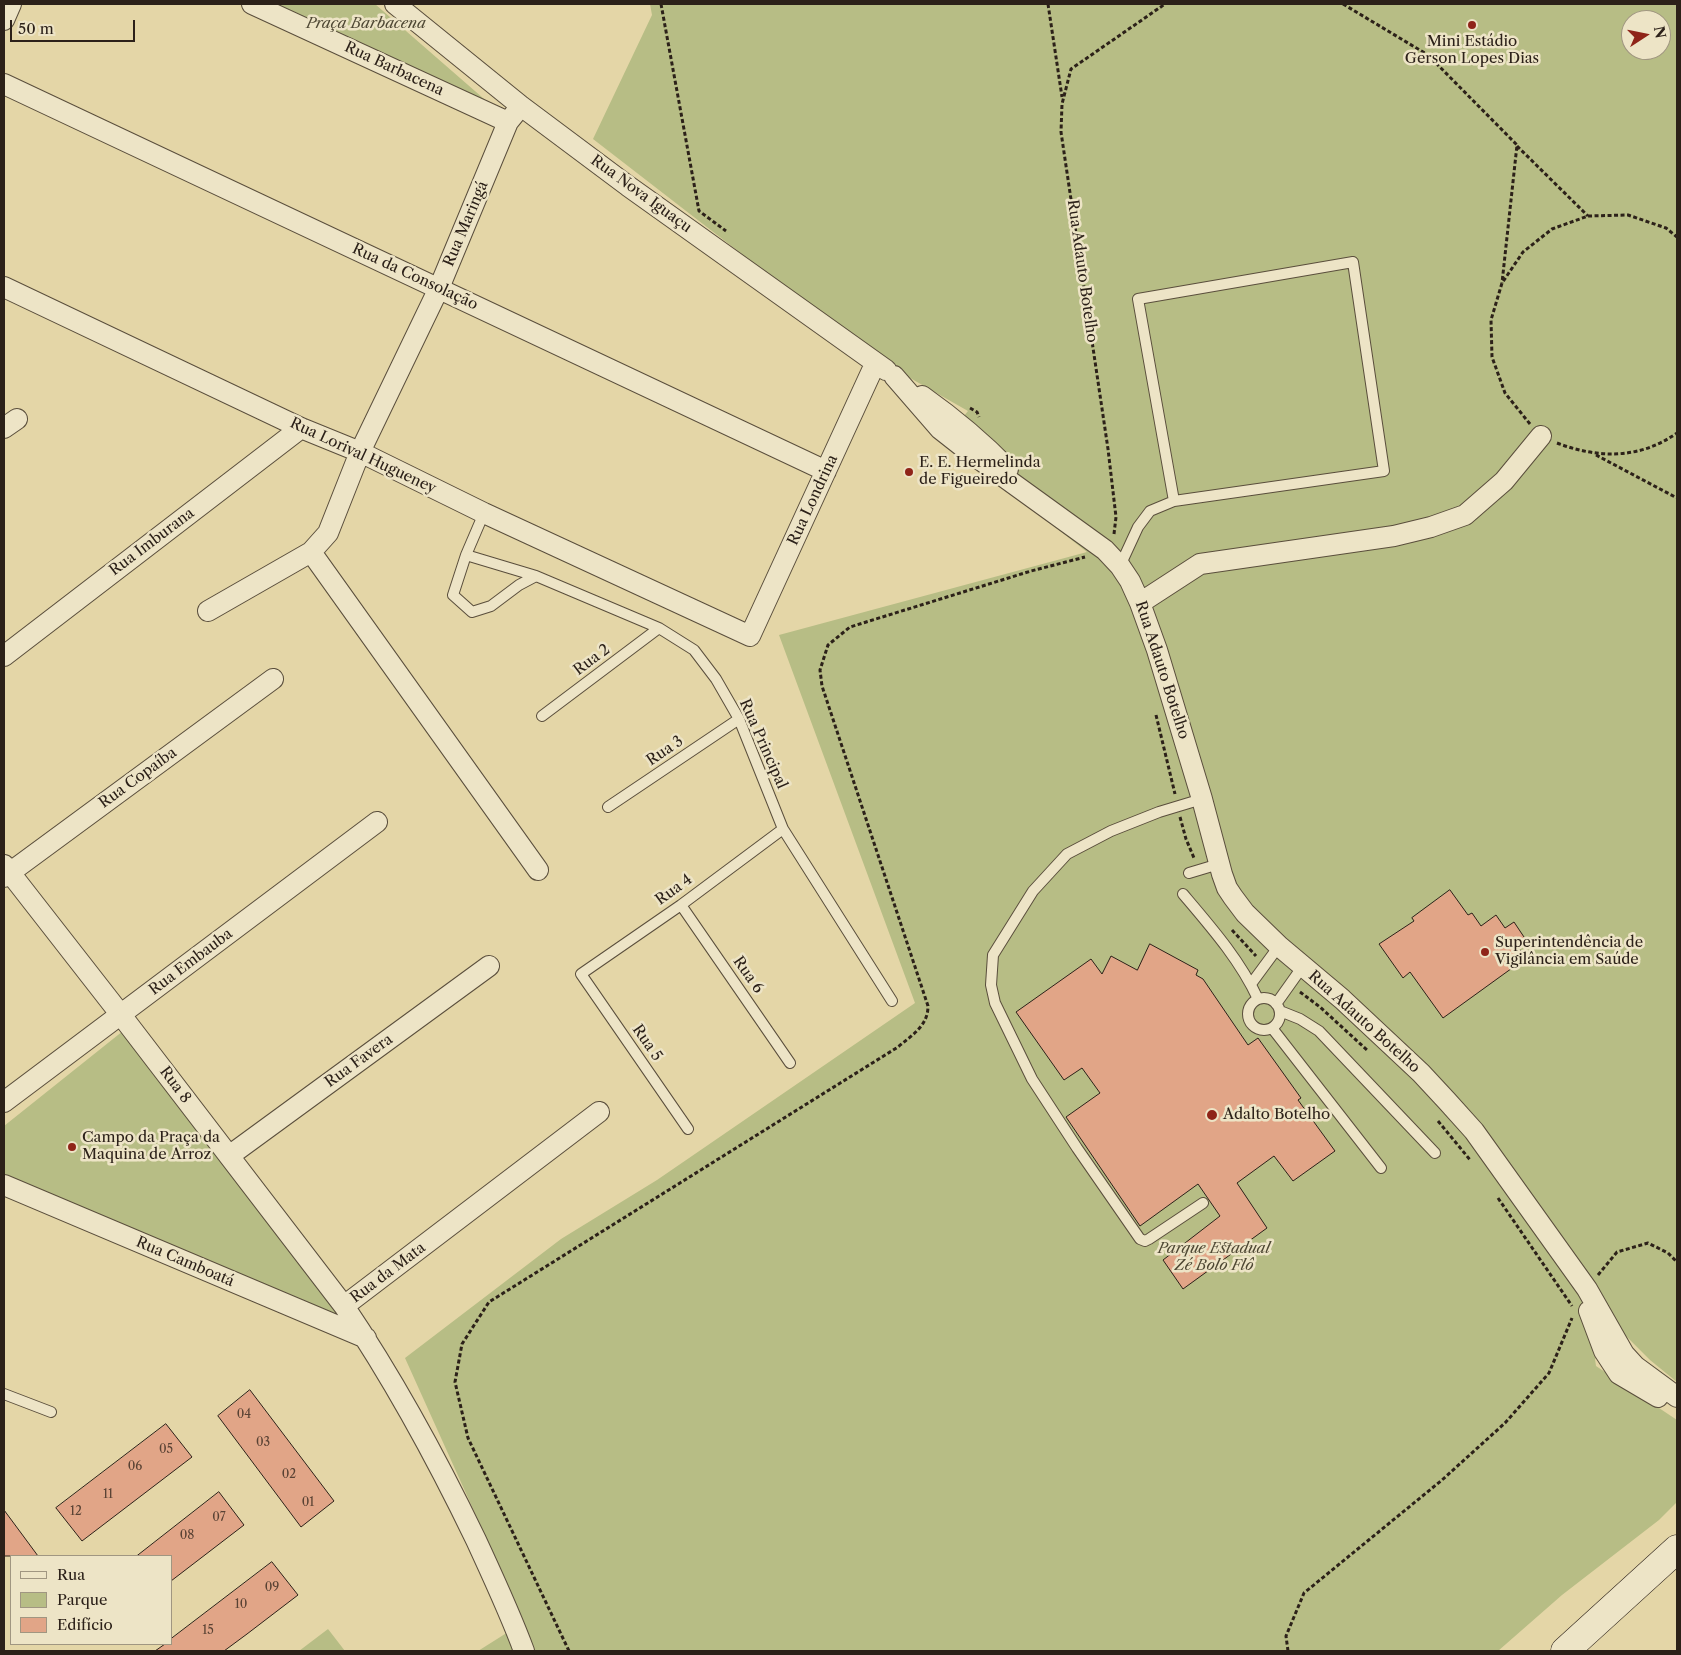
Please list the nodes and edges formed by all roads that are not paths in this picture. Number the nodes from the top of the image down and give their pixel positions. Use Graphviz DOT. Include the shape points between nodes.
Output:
graph roads {
  1 [pos="11,4"];
  2 [pos="252,4"];
  3 [pos="395,4"];
  4 [pos="4,20"];
  5 [pos="4,84"];
  6 [pos="522,106"];
  7 [pos="508,122"];
  8 [pos="4,287"];
  9 [pos="439,288"];
  10 [pos="875,364"];
  11 [pos="301,428"];
  12 [pos="1541,436"];
  13 [pos="360,452"];
  14 [pos="826,471"];
  15 [pos="1174,501"];
  16 [pos="484,513"];
  17 [pos="1105,550"];
  18 [pos="311,552"];
  19 [pos="466,555"];
  20 [pos="1120,566"];
  21 [pos="536,576"];
  22 [pos="1140,603"];
  23 [pos="208,611"];
  24 [pos="659,628"];
  25 [pos="750,636"];
  26 [pos="4,656"];
  27 [pos="273,679"];
  28 [pos="542,716"];
  29 [pos="739,719"];
  30 [pos="1202,799"];
  31 [pos="608,807"];
  32 [pos="377,822"];
  33 [pos="783,829"];
  34 [pos="1219,864"];
  35 [pos="538,870"];
  36 [pos="6,872"];
  37 [pos="1189,873"];
  38 [pos="1183,894"];
  39 [pos="681,905"];
  40 [pos="1279,946"];
  41 [pos="489,966"];
  42 [pos="1303,966"];
  43 [pos="580,974"];
  44 [pos="1251,984"];
  45 [pos="1258,999"];
  46 [pos="892,1001"];
  47 [pos="1278,1007"];
  48 [pos="121,1015"];
  49 [pos="1272,1028"];
  50 [pos="790,1063"];
  51 [pos="4,1102"];
  52 [pos="599,1112"];
  53 [pos="688,1129"];
  54 [pos="1435,1153"];
  55 [pos="229,1156"];
  56 [pos="1381,1168"];
  57 [pos="4,1185"];
  58 [pos="1203,1203"];
  59 [pos="1584,1292"];
  60 [pos="344,1306"];
  61 [pos="366,1338"];
  62 [pos="4,1394"];
  63 [pos="1677,1398"];
  64 [pos="1677,1409"];
  65 [pos="51,1412"];
  66 [pos="1677,1549"];
  67 [pos="524,1651"];
  68 [pos="1565,1651"];
  1 -- 4 [label="street"];
  2 -- 7 [label="street, Rua Barbacena"];
  3 -- 6 [label="street, Rua Nova Iguaçu"];
  5 -- 9 [label="street, Rua da Consolação"];
  6 -- 7 [label="street, Rua Maringá"];
  6 -- 10 [label="street, Rua Nova Iguaçu"];
  7 -- 9 [label="street, Rua Maringá"];
  8 -- 11 [label="street, Rua Lorival Hugueney"];
  9 -- 13 [label="street, Rua Maringá"];
  9 -- 14 [label="street, Rua da Consolação"];
  10 -- 14 [label="street, Rua Londrina"];
  10 -- 17 [label="street, Rua Nova Iguaçu" via="894,376 940,429"];
  11 -- 13 [label="street, Rua Lorival Hugueney"];
  11 -- 26 [label="street, Rua Imburana"];
  12 -- 22 [label="street" via="1504,481 1465,515 1394,536 1200,564"];
  13 -- 16 [label="street, Rua Lorival Hugueney"];
  13 -- 18 [label="street, Rua Maringá" via="328,533"];
  14 -- 25 [label="street, Rua Londrina"];
  15 -- 15 [label="lane" via="1138,299 1353,262 1384,471"];
  15 -- 20 [label="lane" via="1150,511 1138,527"];
  16 -- 19 [label="lane"];
  16 -- 25 [label="street, Rua Lorival Hugueney"];
  17 -- 20 [label="street, Rua Adauto Botelho"];
  18 -- 23 [label="street, Rua Maringá"];
  18 -- 35 [label="street"];
  19 -- 21 [label="lane, Rua Principal"];
  19 -- 21 [label="lane" via="453,594 472,612 491,606"];
  20 -- 22 [label="street, Rua Adauto Botelho"];
  21 -- 24 [label="lane, Rua Principal"];
  22 -- 30 [label="street, Rua Adauto Botelho"];
  24 -- 28 [label="lane, Rua 2"];
  24 -- 29 [label="lane, Rua Principal" via="694,650 716,679"];
  27 -- 36 [label="street, Rua Copaíba"];
  29 -- 31 [label="lane, Rua 3"];
  29 -- 33 [label="lane, Rua Principal"];
  30 -- 34 [label="street, Rua Adauto Botelho"];
  30 -- 58 [label="lane" via="1159,812 1067,854 1033,891 993,955 991,985 995,1003 1032,1079 1140,1239 1149,1239"];
  32 -- 48 [label="street, Rua Embauba"];
  33 -- 39 [label="lane, Rua 4"];
  33 -- 46 [label="lane, Rua Principal"];
  34 -- 37 [label="lane"];
  34 -- 40 [label="street, Rua Adauto Botelho" via="1227,888 1245,914"];
  36 -- 48 [label="street, Rua 8"];
  38 -- 44 [label="lane"];
  39 -- 43 [label="lane, Rua 4"];
  39 -- 50 [label="lane, Rua 6"];
  40 -- 42 [label="street, Rua Adauto Botelho"];
  40 -- 44 [label="lane"];
  41 -- 55 [label="street, Rua Favera"];
  42 -- 47 [label="lane"];
  42 -- 59 [label="street, Rua Adauto Botelho" via="1421,1073 1474,1131"];
  43 -- 53 [label="lane, Rua 5"];
  44 -- 45 [label="lane"];
  45 -- 47 [label="lane" via="1273,1000"];
  45 -- 49 [label="lane" via="1250,1006 1251,1024 1257,1029"];
  47 -- 49 [label="lane" via="1278,1022"];
  47 -- 54 [label="lane" via="1319,1031"];
  48 -- 51 [label="street, Rua Embauba"];
  48 -- 55 [label="street, Rua 8"];
  49 -- 56 [label="lane"];
  52 -- 60 [label="street, Rua da Mata"];
  55 -- 60 [label="street, Rua 8"];
  57 -- 61 [label="street, Rua Camboatá"];
  59 -- 63 [label="street, Rua Adauto Botelho" via="1624,1354"];
  59 -- 64 [label="street, Rua Adauto Botelho" via="1604,1351 1619,1374"];
  60 -- 61 [label="street, Rua da Mata"];
  61 -- 67 [label="street, Rua da Mata" via="439,1465 510,1613"];
  62 -- 65 [label="lane"];
  66 -- 68 [label="street"];
}
